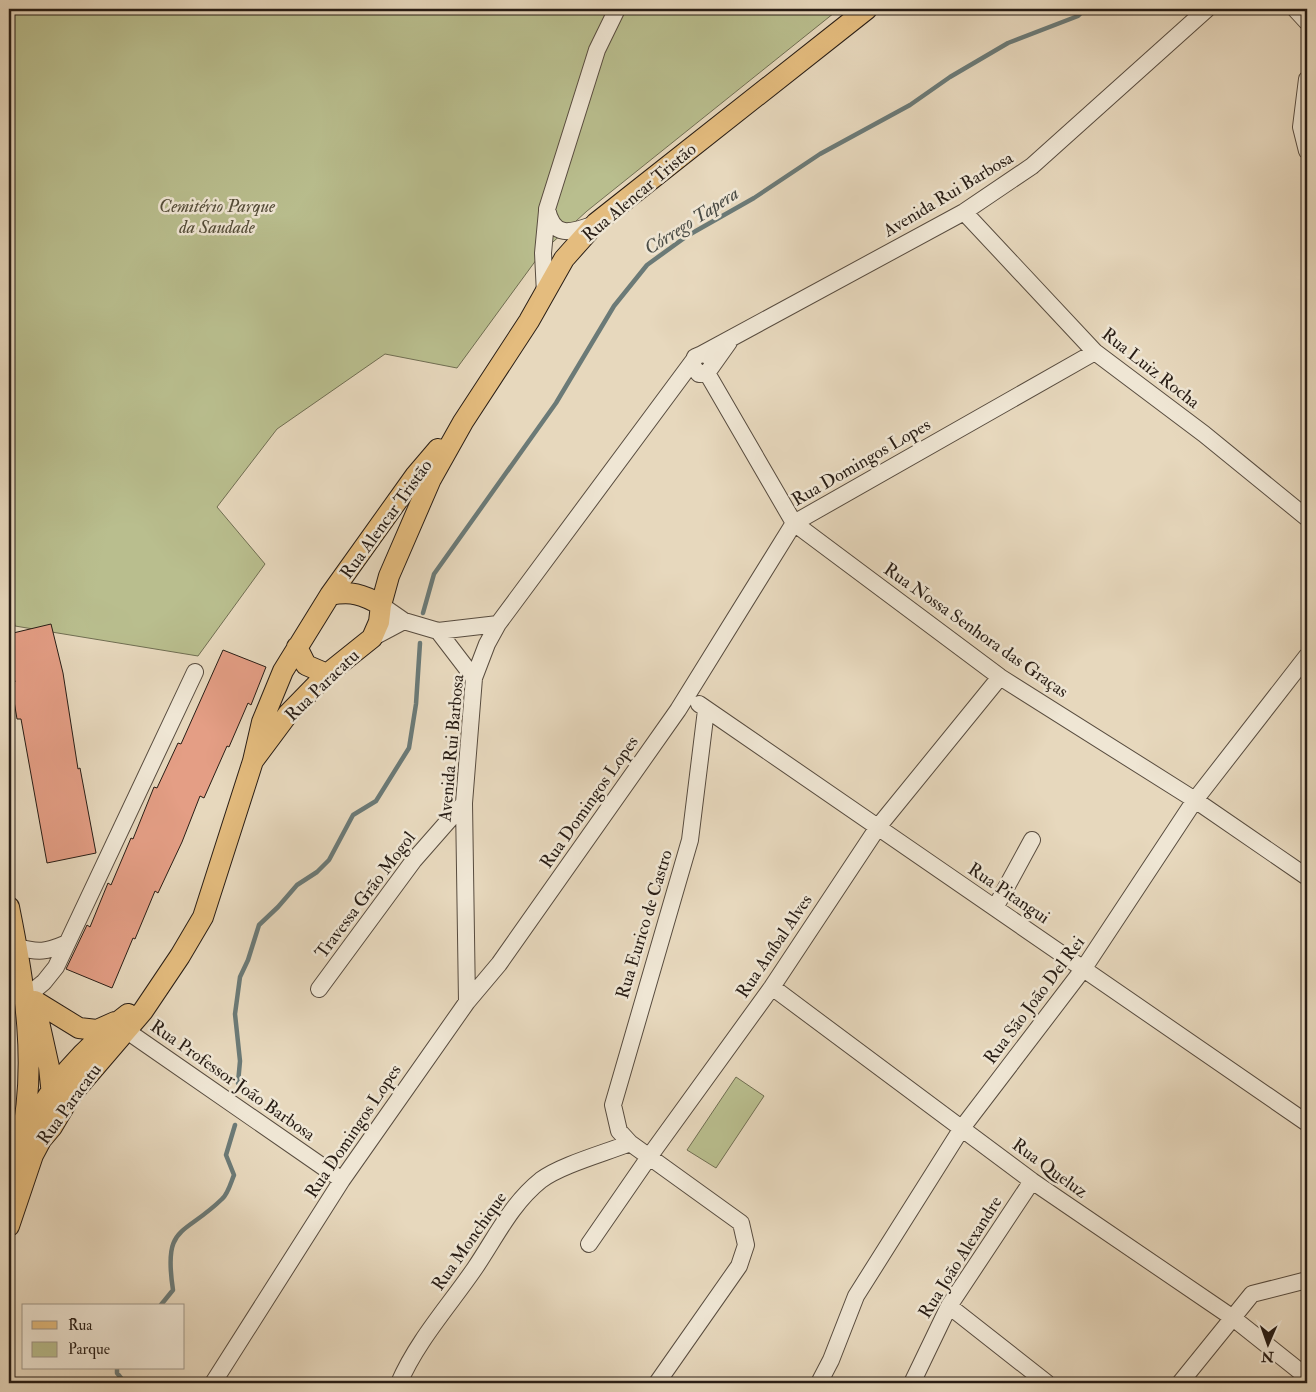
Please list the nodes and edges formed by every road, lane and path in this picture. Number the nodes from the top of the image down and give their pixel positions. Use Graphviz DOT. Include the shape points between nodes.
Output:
graph roads {
  1 [pos="617,9"];
  2 [pos="867,9"];
  3 [pos="1207,9"];
  4 [pos="1295,9"];
  5 [pos="1307,22"];
  6 [pos="1307,80"];
  7 [pos="1307,151"];
  8 [pos="547,209"];
  9 [pos="964,212"];
  10 [pos="596,223"];
  11 [pos="545,294"];
  12 [pos="1095,352"];
  13 [pos="703,365"];
  14 [pos="463,422"];
  15 [pos="1307,518"];
  16 [pos="794,522"];
  17 [pos="330,595"];
  18 [pos="380,605"];
  19 [pos="404,620"];
  20 [pos="498,624"];
  21 [pos="438,632"];
  22 [pos="372,638"];
  23 [pos="297,647"];
  24 [pos="1307,656"];
  25 [pos="195,672"];
  26 [pos="327,674"];
  27 [pos="1000,677"];
  28 [pos="474,678"];
  29 [pos="688,695"];
  30 [pos="706,710"];
  31 [pos="253,761"];
  32 [pos="1195,800"];
  33 [pos="464,803"];
  34 [pos="878,827"];
  35 [pos="1032,840"];
  36 [pos="1307,877"];
  37 [pos="9,907"];
  38 [pos="995,908"];
  39 [pos="67,943"];
  40 [pos="17,947"];
  41 [pos="466,959"];
  42 [pos="499,964"];
  43 [pos="1084,968"];
  44 [pos="772,987"];
  45 [pos="318,989"];
  46 [pos="33,997"];
  47 [pos="467,1002"];
  48 [pos="125,1024"];
  49 [pos="53,1088"];
  50 [pos="1307,1123"];
  51 [pos="962,1128"];
  52 [pos="41,1140"];
  53 [pos="630,1143"];
  54 [pos="20,1145"];
  55 [pos="649,1157"];
  56 [pos="9,1176"];
  57 [pos="342,1180"];
  58 [pos="1032,1181"];
  59 [pos="9,1226"];
  60 [pos="590,1244"];
  61 [pos="1307,1280"];
  62 [pos="949,1306"];
  63 [pos="1233,1318"];
  64 [pos="1307,1377"];
  65 [pos="213,1383"];
  66 [pos="399,1383"];
  67 [pos="657,1383"];
  68 [pos="819,1383"];
  69 [pos="912,1383"];
  70 [pos="1047,1383"];
  71 [pos="1180,1383"];
  1 -- 8 [label="street" via="597,50"];
  2 -- 10 [label="main road, Rua Alencar Tristão"];
  3 -- 9 [label="street, Avenida Rui Barbosa" via="1032,166"];
  4 -- 5 [label="street"];
  6 -- 7 [label="street" via="1302,128"];
  8 -- 10 [label="street" via="550,221 560,231 571,233"];
  8 -- 11 [label="street" via="543,253"];
  9 -- 12 [label="street, Rua Luiz Rocha"];
  9 -- 13 [label="street, Avenida Rui Barbosa" via="730,340"];
  10 -- 11 [label="main road, Rua Alencar Tristão" via="564,259"];
  11 -- 14 [label="main road, Rua Alencar Tristão"];
  12 -- 15 [label="street, Rua Luiz Rocha" via="1204,434"];
  12 -- 16 [label="street, Rua Domingos Lopes"];
  13 -- 16 [label="street, Rua Nossa Senhora das Graças"];
  13 -- 20 [label="street, Avenida Rui Barbosa" via="676,381"];
  14 -- 17 [label="main road, Rua Alencar Tristão" via="415,476"];
  14 -- 18 [label="main road, Rua Alencar Tristão" via="431,479 389,576"];
  16 -- 27 [label="street, Rua Nossa Senhora das Graças"];
  16 -- 29 [label="street, Rua Domingos Lopes"];
  17 -- 18 [label="main road" via="348,592"];
  17 -- 23 [label="main road, Rua Paracatu"];
  18 -- 19 [label="street"];
  18 -- 22 [label="main road, Rua Paracatu" via="379,622"];
  19 -- 21 [label="street"];
  19 -- 22 [label="street"];
  20 -- 21 [label="street"];
  20 -- 28 [label="street, Avenida Rui Barbosa"];
  21 -- 28 [label="street"];
  22 -- 26 [label="main road, Rua Paracatu"];
  23 -- 26 [label="main road" via="306,665"];
  23 -- 31 [label="main road, Rua Paracatu" via="283,671 262,722"];
  24 -- 32 [label="street, Rua São João Del Rei"];
  25 -- 39 [label="street"];
  26 -- 31 [label="main road, Rua Paracatu" via="288,714"];
  27 -- 32 [label="street, Rua Nossa Senhora das Graças"];
  27 -- 34 [label="street, Rua Aníbal Alves"];
  28 -- 33 [label="street, Avenida Rui Barbosa"];
  29 -- 30 [label="street, Rua Pitangui"];
  29 -- 42 [label="street, Rua Domingos Lopes"];
  30 -- 34 [label="street, Rua Pitangui"];
  30 -- 53 [label="street, Rua Eurico de Castro" via="690,840 613,1105 619,1131"];
  31 -- 48 [label="main road, Rua Paracatu" via="203,917 153,995"];
  32 -- 36 [label="street, Rua Nossa Senhora das Graças"];
  32 -- 43 [label="street, Rua São João Del Rei"];
  33 -- 41 [label="street, Avenida Rui Barbosa"];
  33 -- 45 [label="street, Travessa Grão Mogol" via="414,860"];
  34 -- 38 [label="street, Rua Pitangui"];
  34 -- 44 [label="street, Rua Aníbal Alves"];
  35 -- 38 [label="street"];
  37 -- 40 [label="main road"];
  38 -- 43 [label="street, Rua Pitangui"];
  39 -- 40 [label="street" via="36,952"];
  39 -- 46 [label="street" via="56,967"];
  40 -- 46 [label="main road"];
  40 -- 54 [label="main road" via="30,1048 26,1116"];
  41 -- 42 [label="street" via="480,966"];
  41 -- 47 [label="street, Avenida Rui Barbosa"];
  42 -- 47 [label="street, Rua Domingos Lopes"];
  43 -- 50 [label="street, Rua Pitangui"];
  43 -- 51 [label="street, Rua São João Del Rei"];
  44 -- 51 [label="street, Rua Queluz"];
  44 -- 55 [label="street, Rua Aníbal Alves"];
  46 -- 48 [label="main road" via="79,1028 97,1030"];
  46 -- 49 [label="main road"];
  47 -- 57 [label="street, Rua Domingos Lopes"];
  48 -- 49 [label="main road, Rua Paracatu" via="77,1057"];
  48 -- 52 [label="main road, Rua Paracatu"];
  48 -- 57 [label="street, Rua Professor João Barbosa"];
  49 -- 52 [label="main road" via="51,1115"];
  49 -- 54 [label="main road, Rua Paracatu"];
  51 -- 58 [label="street, Rua Queluz"];
  51 -- 68 [label="street, Rua São João Del Rei" via="856,1296"];
  52 -- 59 [label="main road, Rua Paracatu"];
  53 -- 55 [label="street"];
  53 -- 66 [label="street, Rua Monchique" via="551,1175 528,1191 408,1362"];
  54 -- 56 [label="main road, Rua Paracatu"];
  55 -- 60 [label="street, Rua Aníbal Alves"];
  55 -- 67 [label="street" via="741,1223 746,1245 739,1266"];
  57 -- 65 [label="street, Rua Domingos Lopes"];
  58 -- 62 [label="street, Rua João Alexandre"];
  58 -- 63 [label="street, Rua Queluz"];
  61 -- 63 [label="street" via="1252,1294"];
  62 -- 69 [label="street, Rua João Alexandre"];
  62 -- 70 [label="street"];
  63 -- 64 [label="street, Rua Queluz"];
  63 -- 71 [label="street"];
}
